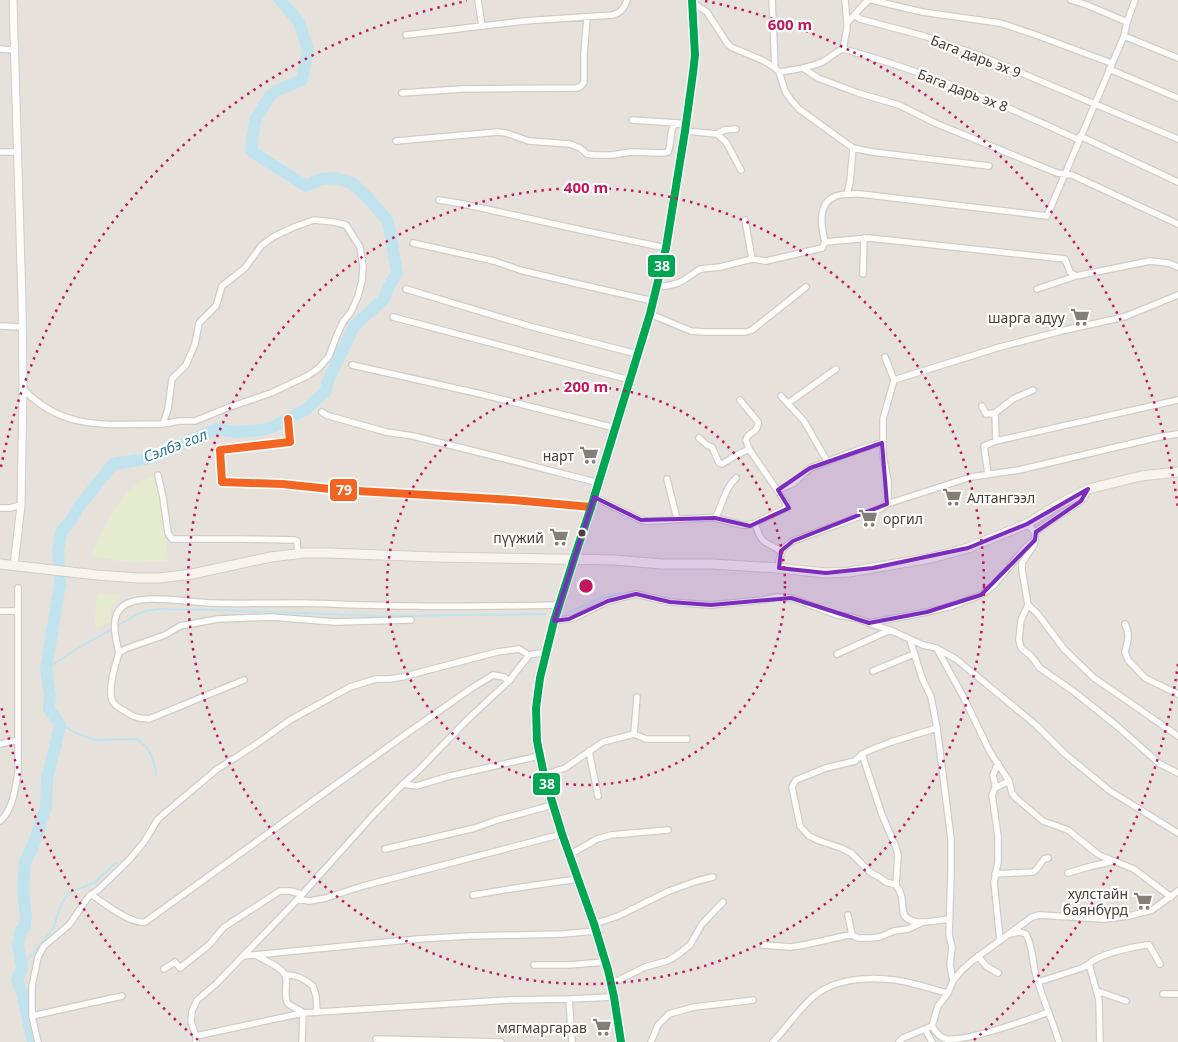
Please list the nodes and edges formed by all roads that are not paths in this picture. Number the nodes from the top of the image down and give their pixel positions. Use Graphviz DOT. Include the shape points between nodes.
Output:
graph roads {
  1 [pos="12,0"];
  2 [pos="478,0"];
  3 [pos="627,0"];
  4 [pos="772,0"];
  5 [pos="845,0"];
  6 [pos="870,0"];
  7 [pos="1071,0"];
  8 [pos="1135,0"];
  9 [pos="693,2"];
  10 [pos="855,15"];
  11 [pos="588,18"];
  12 [pos="1127,22"];
  13 [pos="847,23"];
  14 [pos="482,26"];
  15 [pos="406,35"];
  16 [pos="1124,36"];
  17 [pos="0,49"];
  18 [pos="843,49"];
  19 [pos="13,50"];
  20 [pos="1178,58"];
  21 [pos="1110,66"];
  22 [pos="803,68"];
  23 [pos="777,70"];
  24 [pos="402,93"];
  25 [pos="1178,98"];
  26 [pos="1094,104"];
  27 [pos="632,120"];
  28 [pos="683,125"];
  29 [pos="736,129"];
  30 [pos="717,134"];
  31 [pos="1080,138"];
  32 [pos="1178,140"];
  33 [pos="396,141"];
  34 [pos="853,148"];
  35 [pos="0,152"];
  36 [pos="17,152"];
  37 [pos="989,166"];
  38 [pos="741,170"];
  39 [pos="1064,174"];
  40 [pos="1178,182"];
  41 [pos="847,194"];
  42 [pos="439,200"];
  43 [pos="745,220"];
  44 [pos="1178,224"];
  45 [pos="864,238"];
  46 [pos="826,242"];
  47 [pos="413,243"];
  48 [pos="666,248"];
  49 [pos="752,259"];
  50 [pos="1178,267"];
  51 [pos="863,274"];
  52 [pos="1076,276"];
  53 [pos="657,286"];
  54 [pos="806,287"];
  55 [pos="406,289"];
  56 [pos="1037,289"];
  57 [pos="1178,295"];
  58 [pos="653,301"];
  59 [pos="650,314"];
  60 [pos="393,317"];
  61 [pos="0,326"];
  62 [pos="22,327"];
  63 [pos="637,354"];
  64 [pos="886,357"];
  65 [pos="352,365"];
  66 [pos="836,369"];
  67 [pos="630,380"];
  68 [pos="894,380"];
  69 [pos="23,389"];
  70 [pos="1033,390"];
  71 [pos="781,396"];
  72 [pos="740,400"];
  73 [pos="1178,400"];
  74 [pos="788,403"];
  75 [pos="982,406"];
  76 [pos="322,412"];
  77 [pos="995,413"];
  78 [pos="288,419"];
  79 [pos="163,424"];
  80 [pos="615,428"];
  81 [pos="1178,434"];
  82 [pos="699,438"];
  83 [pos="996,441"];
  84 [pos="882,443"];
  85 [pos="749,449"];
  86 [pos="827,461"];
  87 [pos="1178,472"];
  88 [pos="988,474"];
  89 [pos="158,475"];
  90 [pos="736,478"];
  91 [pos="667,480"];
  92 [pos="599,482"];
  93 [pos="1088,489"];
  94 [pos="778,490"];
  95 [pos="594,497"];
  96 [pos="887,504"];
  97 [pos="21,505"];
  98 [pos="591,507"];
  99 [pos="0,508"];
  100 [pos="715,518"];
  101 [pos="677,519"];
  102 [pos="755,524"];
  103 [pos="1027,524"];
  104 [pos="1035,532"];
  105 [pos="1035,540"];
  106 [pos="781,550"];
  107 [pos="298,554"];
  108 [pos="573,559"];
  109 [pos="0,564"];
  110 [pos="18,567"];
  111 [pos="778,568"];
  112 [pos="18,588"];
  113 [pos="1028,604"];
  114 [pos="559,605"];
  115 [pos="0,610"];
  116 [pos="17,611"];
  117 [pos="411,620"];
  118 [pos="554,621"];
  119 [pos="869,623"];
  120 [pos="1125,624"];
  121 [pos="890,630"];
  122 [pos="910,640"];
  123 [pos="936,648"];
  124 [pos="546,652"];
  125 [pos="119,653"];
  126 [pos="837,654"];
  127 [pos="914,654"];
  128 [pos="529,655"];
  129 [pos="873,671"];
  130 [pos="244,680"];
  131 [pos="509,680"];
  132 [pos="1178,694"];
  133 [pos="637,697"];
  134 [pos="937,728"];
  135 [pos="634,734"];
  136 [pos="1178,736"];
  137 [pos="687,739"];
  138 [pos="18,740"];
  139 [pos="0,744"];
  140 [pos="588,751"];
  141 [pos="862,754"];
  142 [pos="539,756"];
  143 [pos="998,764"];
  144 [pos="1178,773"];
  145 [pos="544,775"];
  146 [pos="1009,781"];
  147 [pos="403,784"];
  148 [pos="995,788"];
  149 [pos="598,796"];
  150 [pos="553,805"];
  151 [pos="0,821"];
  152 [pos="668,830"];
  153 [pos="1178,833"];
  154 [pos="562,834"];
  155 [pos="385,849"];
  156 [pos="569,855"];
  157 [pos="1048,858"];
  158 [pos="1114,861"];
  159 [pos="1068,873"];
  160 [pos="995,874"];
  161 [pos="714,877"];
  162 [pos="578,880"];
  163 [pos="896,885"];
  164 [pos="1178,891"];
  165 [pos="92,895"];
  166 [pos="300,896"];
  167 [pos="473,896"];
  168 [pos="1171,897"];
  169 [pos="723,902"];
  170 [pos="848,914"];
  171 [pos="949,919"];
  172 [pos="923,922"];
  173 [pos="595,928"];
  174 [pos="1008,934"];
  175 [pos="852,935"];
  176 [pos="1000,940"];
  177 [pos="763,945"];
  178 [pos="256,955"];
  179 [pos="243,956"];
  180 [pos="978,956"];
  181 [pos="606,962"];
  182 [pos="1089,964"];
  183 [pos="1160,964"];
  184 [pos="534,965"];
  185 [pos="164,970"];
  186 [pos="998,973"];
  187 [pos="285,975"];
  188 [pos="953,981"];
  189 [pos="1038,982"];
  190 [pos="612,984"];
  191 [pos="1097,991"];
  192 [pos="948,993"];
  193 [pos="1163,994"];
  194 [pos="1178,994"];
  195 [pos="122,996"];
  196 [pos="614,997"];
  197 [pos="569,999"];
  198 [pos="753,1000"];
  199 [pos="1126,1001"];
  200 [pos="317,1012"];
  201 [pos="1049,1012"];
  202 [pos="303,1013"];
  203 [pos="32,1016"];
  204 [pos="932,1026"];
  205 [pos="925,1029"];
  206 [pos="196,1039"];
  207 [pos="376,1040"];
  208 [pos="955,1041"];
  209 [pos="38,1042"];
  210 [pos="302,1042"];
  211 [pos="501,1042"];
  212 [pos="572,1042"];
  213 [pos="621,1042"];
  214 [pos="650,1042"];
  215 [pos="773,1042"];
  216 [pos="899,1042"];
  217 [pos="932,1042"];
  218 [pos="1059,1042"];
  219 [pos="1100,1042"];
  1 -- 19 [label="street"];
  2 -- 14 [label="street"];
  3 -- 11 [label="street" via="618,14"];
  4 -- 23 [label="street"];
  5 -- 13 [label="street"];
  6 -- 10 [label="street"];
  6 -- 21 [label="street" via="1000,24 1036,35"];
  7 -- 12 [label="street"];
  8 -- 12 [label="street"];
  9 -- 23 [label="street" via="707,12 731,47"];
  9 -- 28 [label="main road" via="694,73"];
  10 -- 13 [label="street"];
  10 -- 26 [label="street, Бага дарь эх 9" via="860,20 924,36 981,56"];
  11 -- 14 [label="street"];
  11 -- 24 [label="street" via="582,86"];
  12 -- 16 [label="street"];
  13 -- 18 [label="street"];
  14 -- 15 [label="street"];
  16 -- 20 [label="street"];
  16 -- 21 [label="street"];
  17 -- 19 [label="street"];
  18 -- 22 [label="street" via="820,63"];
  18 -- 31 [label="street, Бага дарь эх 8" via="942,81"];
  19 -- 36 [label="street"];
  21 -- 25 [label="street"];
  21 -- 26 [label="street"];
  22 -- 23 [label="street"];
  22 -- 39 [label="street" via="818,78 899,105"];
  23 -- 34 [label="street" via="785,91 799,109"];
  26 -- 31 [label="street"];
  26 -- 32 [label="street, Бага дарь эх 9"];
  27 -- 28 [label="street"];
  28 -- 30 [label="street"];
  28 -- 33 [label="street" via="671,128 670,148 663,153 594,155 570,144 529,141 498,132"];
  28 -- 48 [label="main road"];
  29 -- 30 [label="street"];
  30 -- 38 [label="street" via="726,142"];
  31 -- 39 [label="street"];
  31 -- 40 [label="street, Бага дарь эх 8"];
  34 -- 37 [label="street"];
  34 -- 41 [label="street"];
  35 -- 36 [label="street"];
  36 -- 62 [label="street"];
  39 -- 41 [label="street" via="1047,216"];
  39 -- 44 [label="street"];
  41 -- 46 [label="street" via="831,198 821,213"];
  42 -- 48 [label="street"];
  43 -- 49 [label="street"];
  45 -- 46 [label="street"];
  45 -- 51 [label="street"];
  45 -- 52 [label="street" via="1065,259 1070,272"];
  46 -- 49 [label="street" via="822,248 766,261"];
  47 -- 58 [label="street"];
  48 -- 53 [label="main road"];
  49 -- 53 [label="street" via="700,268 678,283"];
  50 -- 52 [label="street" via="1150,261"];
  52 -- 56 [label="street"];
  53 -- 58 [label="main road"];
  54 -- 59 [label="street" via="746,332 691,331"];
  55 -- 63 [label="street"];
  57 -- 68 [label="street" via="1124,317 1000,347"];
  58 -- 59 [label="main road"];
  59 -- 63 [label="main road"];
  60 -- 67 [label="street"];
  61 -- 62 [label="street"];
  62 -- 69 [label="street"];
  63 -- 67 [label="main road"];
  64 -- 68 [label="street"];
  65 -- 80 [label="street"];
  66 -- 74 [label="street"];
  67 -- 80 [label="main road"];
  68 -- 84 [label="street" via="882,419"];
  69 -- 79 [label="street" via="43,407 76,421"];
  69 -- 97 [label="street"];
  70 -- 77 [label="street" via="1013,399"];
  71 -- 74 [label="street"];
  72 -- 85 [label="street" via="758,422 757,429 746,438"];
  73 -- 83 [label="street"];
  74 -- 86 [label="street" via="804,421"];
  75 -- 77 [label="street" via="986,414"];
  76 -- 92 [label="street" via="386,432 423,438"];
  77 -- 83 [label="street"];
  78 -- 98 [label="street" via="290,442 220,450 222,482"];
  79 -- 79 [label="street" via="172,379 186,365 199,323 216,306 222,286 245,268 261,246 273,237 314,220 346,225 360,247 362,281 351,312 320,368 271,393 195,421"];
  80 -- 92 [label="main road"];
  81 -- 88 [label="street"];
  82 -- 85 [label="street" via="712,447 722,464"];
  83 -- 88 [label="street" via="984,446"];
  84 -- 86 [label="street"];
  84 -- 96 [label="street" via="888,481"];
  85 -- 94 [label="street"];
  86 -- 94 [label="street" via="810,468 797,481"];
  87 -- 93 [label="main road" via="1141,476"];
  88 -- 96 [label="street"];
  89 -- 107 [label="street" via="170,538 295,540"];
  90 -- 100 [label="street"];
  91 -- 101 [label="street"];
  92 -- 95 [label="main road"];
  93 -- 103 [label="main road"];
  93 -- 104 [label="street" via="1081,501"];
  94 -- 102 [label="street" via="786,508"];
  95 -- 98 [label="main road"];
  95 -- 101 [label="street" via="641,520"];
  96 -- 106 [label="street" via="793,541"];
  97 -- 99 [label="street"];
  97 -- 110 [label="street"];
  98 -- 108 [label="main road"];
  100 -- 101 [label="street"];
  100 -- 102 [label="street" via="750,526"];
  102 -- 106 [label="street" via="759,538"];
  103 -- 104 [label="street"];
  103 -- 111 [label="main road" via="968,548 931,558 826,574"];
  104 -- 105 [label="street"];
  105 -- 113 [label="street" via="1022,563"];
  105 -- 119 [label="street" via="981,595 952,606"];
  106 -- 111 [label="street"];
  107 -- 108 [label="main road"];
  107 -- 110 [label="main road" via="259,558 181,576 138,578"];
  108 -- 111 [label="main road"];
  108 -- 114 [label="main road"];
  109 -- 110 [label="main road"];
  112 -- 116 [label="street"];
  113 -- 136 [label="street" via="1064,649 1094,678"];
  113 -- 144 [label="street" via="1021,620 1021,648 1040,668 1117,726 1160,764"];
  114 -- 118 [label="main road"];
  114 -- 125 [label="street" via="201,603 152,599 123,606 119,611 115,621"];
  115 -- 116 [label="street"];
  116 -- 138 [label="street"];
  117 -- 125 [label="street" via="218,619 180,626"];
  118 -- 119 [label="street" via="574,618 608,601 636,594 670,602 711,605 791,598"];
  118 -- 124 [label="main road"];
  119 -- 121 [label="street"];
  120 -- 132 [label="street" via="1129,632 1125,652 1128,660 1145,678"];
  121 -- 122 [label="street"];
  121 -- 126 [label="street"];
  122 -- 123 [label="street"];
  122 -- 127 [label="street"];
  123 -- 143 [label="street"];
  123 -- 153 [label="street" via="956,659 1110,790"];
  124 -- 128 [label="street"];
  124 -- 142 [label="main road" via="536,708"];
  125 -- 130 [label="street" via="111,684 111,699 137,718 149,719"];
  127 -- 129 [label="street"];
  127 -- 134 [label="street" via="931,696"];
  128 -- 131 [label="street"];
  128 -- 165 [label="street" via="520,649 497,652 350,687 290,720 216,770 158,819 129,860"];
  131 -- 147 [label="street"];
  131 -- 165 [label="street" via="493,675 472,688 144,922 125,916"];
  133 -- 135 [label="street"];
  134 -- 141 [label="street"];
  134 -- 171 [label="street" via="951,839"];
  135 -- 137 [label="street" via="646,739"];
  135 -- 140 [label="street" via="603,742"];
  138 -- 139 [label="street"];
  138 -- 151 [label="street" via="15,792 6,815"];
  140 -- 145 [label="street" via="565,768"];
  140 -- 149 [label="street"];
  141 -- 163 [label="street" via="898,854"];
  141 -- 163 [label="street" via="855,761 796,780 792,787 800,826 809,836 850,853 870,872"];
  142 -- 145 [label="main road"];
  142 -- 147 [label="street" via="417,786"];
  143 -- 146 [label="street"];
  143 -- 148 [label="street" via="993,775"];
  145 -- 150 [label="main road"];
  146 -- 148 [label="street"];
  146 -- 158 [label="street" via="1016,798 1038,817 1068,830 1099,855"];
  147 -- 166 [label="street"];
  148 -- 160 [label="street" via="992,795 998,836"];
  150 -- 154 [label="main road"];
  150 -- 155 [label="street"];
  152 -- 156 [label="street" via="610,835"];
  154 -- 156 [label="main road"];
  154 -- 166 [label="street" via="326,898 309,901"];
  156 -- 162 [label="main road"];
  157 -- 160 [label="street" via="1033,872"];
  158 -- 159 [label="street"];
  158 -- 168 [label="street" via="1134,869"];
  160 -- 176 [label="street"];
  161 -- 173 [label="street" via="669,891"];
  162 -- 167 [label="street"];
  162 -- 173 [label="main road"];
  163 -- 172 [label="street" via="903,899 904,914 913,922"];
  164 -- 168 [label="street"];
  165 -- 203 [label="street" via="69,925 44,946 38,957 32,986"];
  166 -- 179 [label="street"];
  166 -- 185 [label="street" via="280,891 224,927 209,945 180,968 175,962"];
  168 -- 174 [label="street" via="1152,910 1129,916 1103,919 1039,915"];
  169 -- 190 [label="street" via="702,924 690,946 667,961 645,967"];
  170 -- 175 [label="street"];
  171 -- 172 [label="street"];
  171 -- 188 [label="street"];
  172 -- 175 [label="street" via="880,937 858,938"];
  173 -- 178 [label="street" via="562,934 418,939"];
  173 -- 181 [label="main road"];
  174 -- 176 [label="street"];
  174 -- 189 [label="street" via="1026,934 1031,943"];
  175 -- 177 [label="street" via="791,947"];
  176 -- 180 [label="street"];
  178 -- 179 [label="street"];
  178 -- 187 [label="street"];
  179 -- 206 [label="street" via="197,1000 191,1022"];
  180 -- 186 [label="street"];
  180 -- 188 [label="street"];
  181 -- 184 [label="street"];
  181 -- 190 [label="main road"];
  182 -- 183 [label="street" via="1093,959 1146,945 1150,945"];
  182 -- 189 [label="street"];
  182 -- 191 [label="street"];
  187 -- 200 [label="street" via="295,975 313,986"];
  187 -- 202 [label="street" via="286,999"];
  188 -- 192 [label="street"];
  189 -- 201 [label="street"];
  190 -- 196 [label="main road"];
  191 -- 199 [label="street"];
  191 -- 219 [label="street"];
  192 -- 204 [label="street" via="938,1006"];
  192 -- 215 [label="street" via="879,978 843,982 815,996"];
  193 -- 194 [label="street"];
  195 -- 203 [label="street"];
  196 -- 197 [label="street"];
  196 -- 213 [label="main road"];
  197 -- 200 [label="street"];
  197 -- 212 [label="street"];
  198 -- 214 [label="street" via="694,1006 670,1014 658,1025"];
  200 -- 202 [label="street"];
  201 -- 208 [label="street" via="986,1035"];
  201 -- 218 [label="street"];
  202 -- 206 [label="street"];
  202 -- 210 [label="street"];
  203 -- 209 [label="street"];
  204 -- 205 [label="street"];
  204 -- 208 [label="street" via="938,1035"];
  205 -- 216 [label="street"];
  205 -- 217 [label="street"];
  207 -- 211 [label="street"];
}
